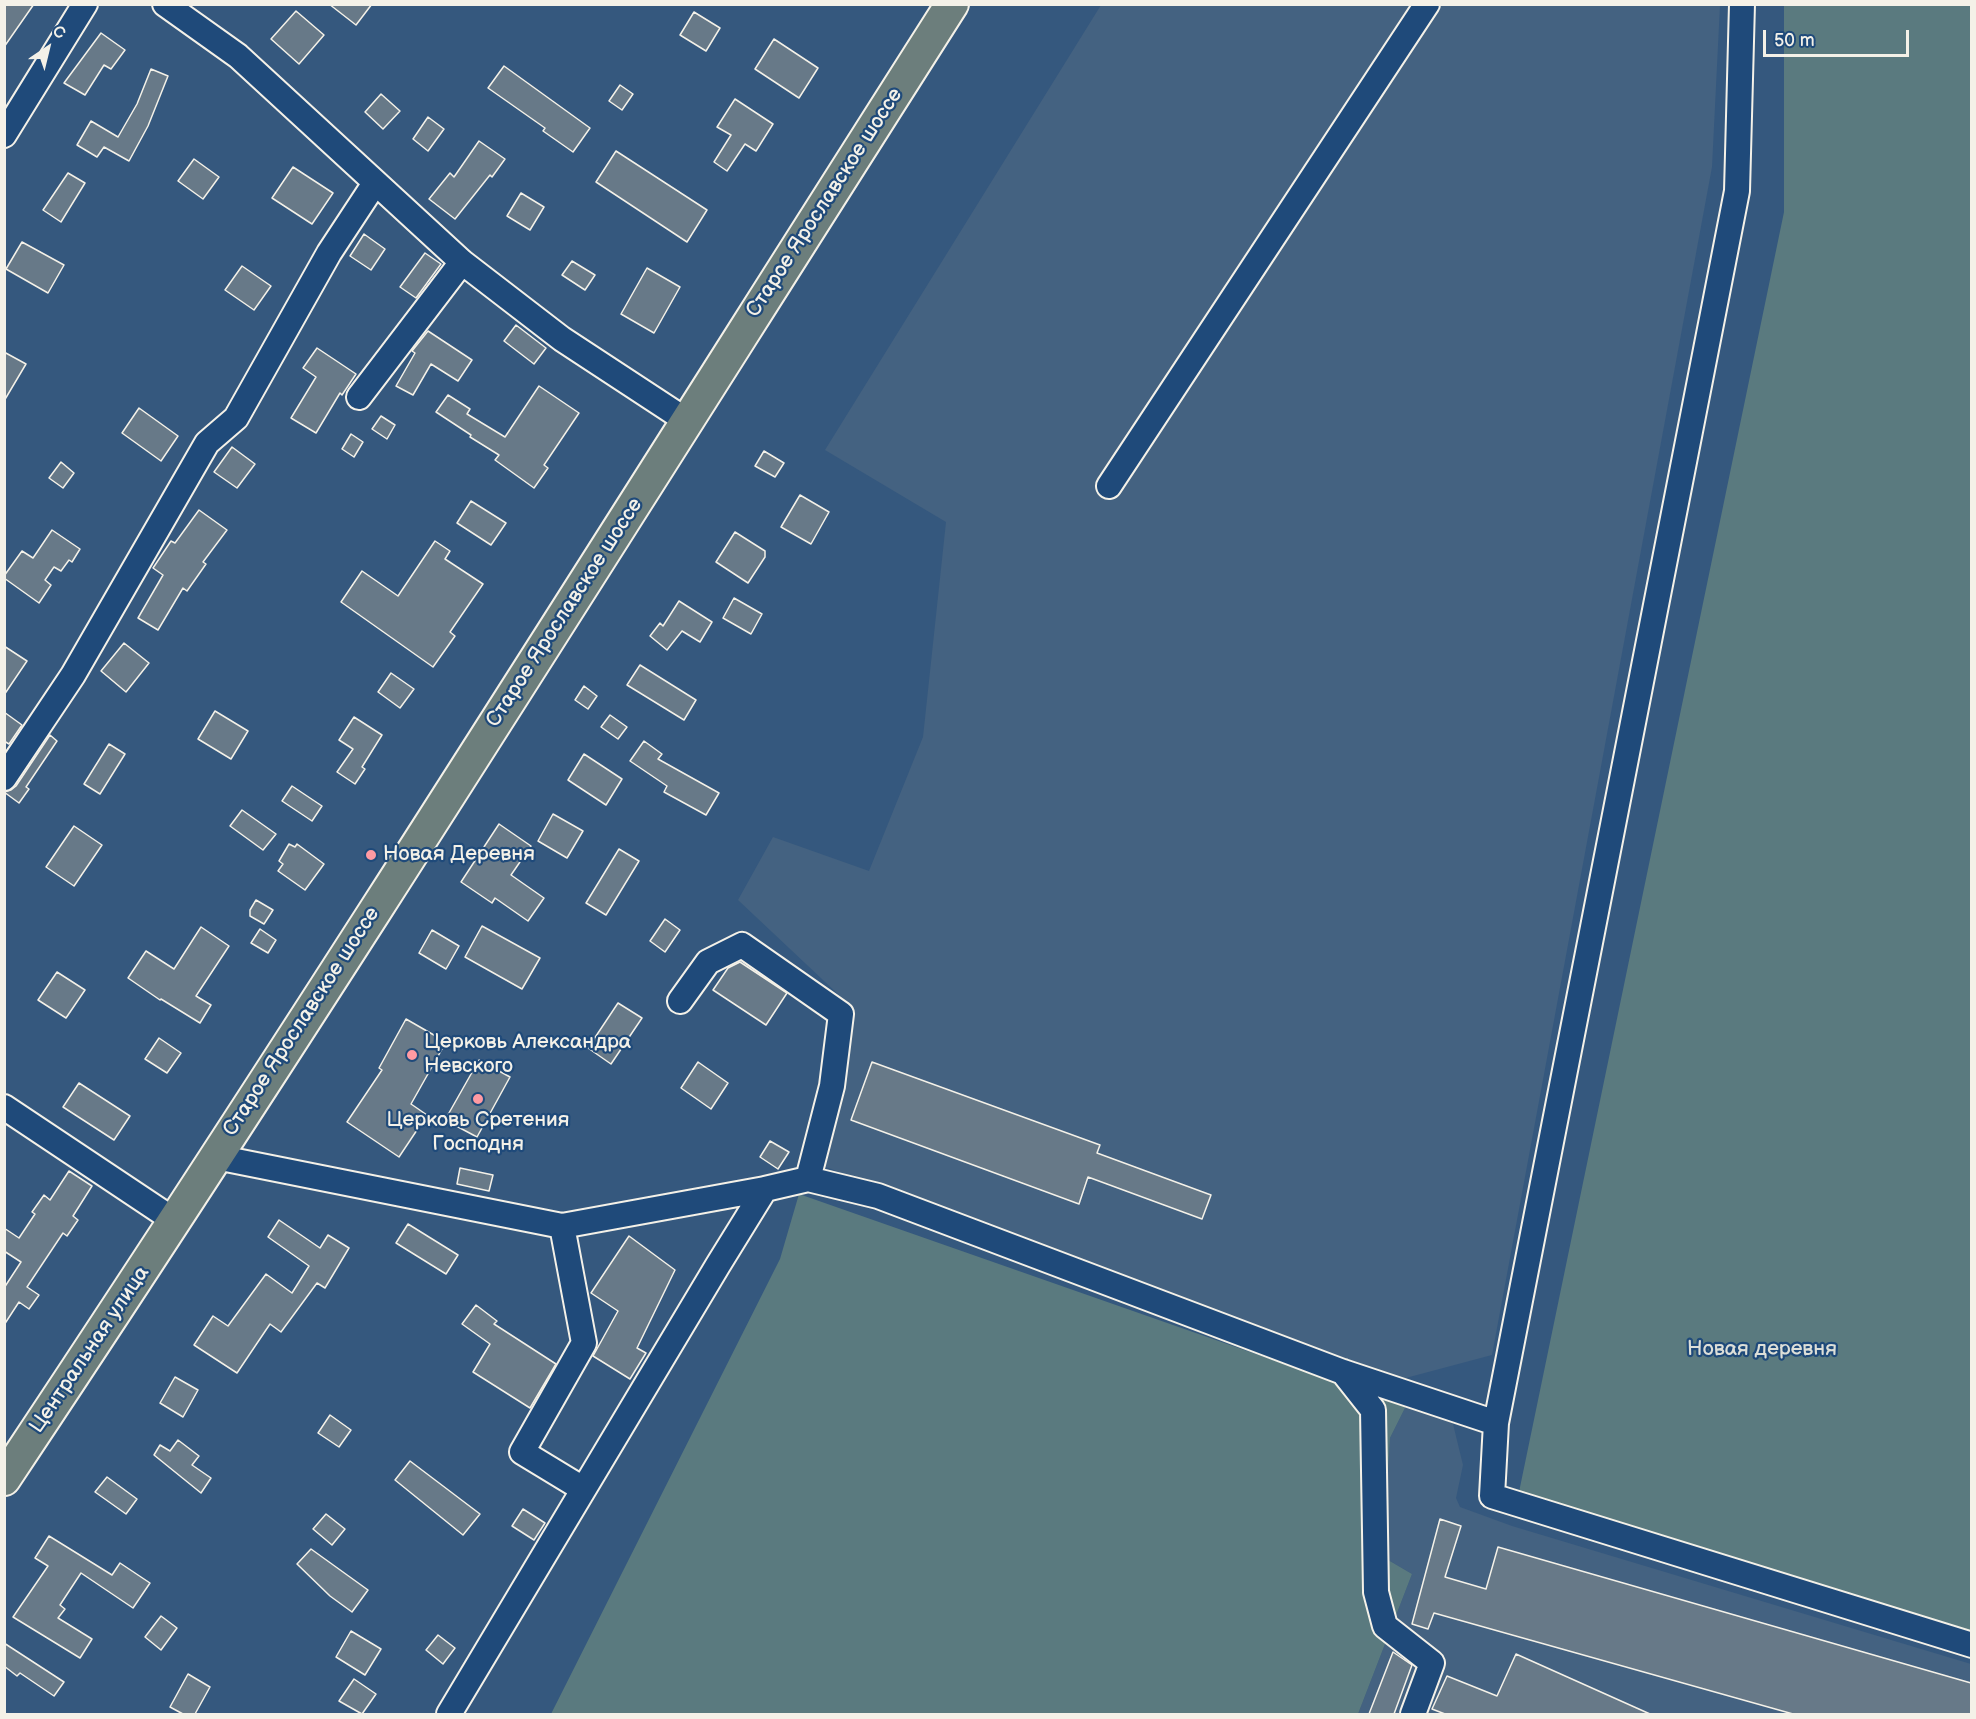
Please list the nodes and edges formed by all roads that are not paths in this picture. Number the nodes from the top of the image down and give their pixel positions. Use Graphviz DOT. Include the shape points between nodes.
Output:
graph roads {
  1 [pos="85,4"];
  2 [pos="165,4"];
  3 [pos="952,4"];
  4 [pos="1427,4"];
  5 [pos="1742,4"];
  6 [pos="4,135"];
  7 [pos="375,183"];
  8 [pos="462,262"];
  9 [pos="359,397"];
  10 [pos="687,421"];
  11 [pos="1109,486"];
  12 [pos="4,778"];
  13 [pos="680,1001"];
  14 [pos="4,1107"];
  15 [pos="216,1157"];
  16 [pos="808,1179"];
  17 [pos="765,1189"];
  18 [pos="175,1221"];
  19 [pos="562,1226"];
  20 [pos="1342,1372"];
  21 [pos="1496,1423"];
  22 [pos="4,1479"];
  23 [pos="583,1489"];
  24 [pos="1971,1645"];
  25 [pos="449,1714"];
  26 [pos="1413,1714"];
  1 -- 6 [label="street"];
  2 -- 7 [label="street" via="238,56"];
  3 -- 10 [label="main road, Старое Ярославское шоссе"];
  4 -- 11 [label="street"];
  5 -- 21 [label="street" via="1737,191"];
  7 -- 8 [label="street"];
  7 -- 12 [label="street" via="329,253 236,418 207,443 74,675"];
  8 -- 9 [label="street"];
  8 -- 10 [label="street" via="562,339"];
  10 -- 15 [label="main road, Старое Ярославское шоссе"];
  13 -- 16 [label="street" via="708,962 742,945 841,1014 832,1086"];
  14 -- 18 [label="street"];
  15 -- 18 [label="main road, Старое Ярославское шоссе"];
  15 -- 19 [label="street"];
  16 -- 17 [label="street"];
  16 -- 20 [label="street" via="878,1196"];
  17 -- 19 [label="street"];
  17 -- 23 [label="street"];
  18 -- 22 [label="main road, Центральная улица"];
  19 -- 23 [label="street" via="584,1343 522,1452"];
  20 -- 21 [label="street"];
  20 -- 26 [label="street" via="1373,1410 1376,1592 1385,1626 1432,1663"];
  21 -- 24 [label="street" via="1492,1496"];
  23 -- 25 [label="street"];
}
